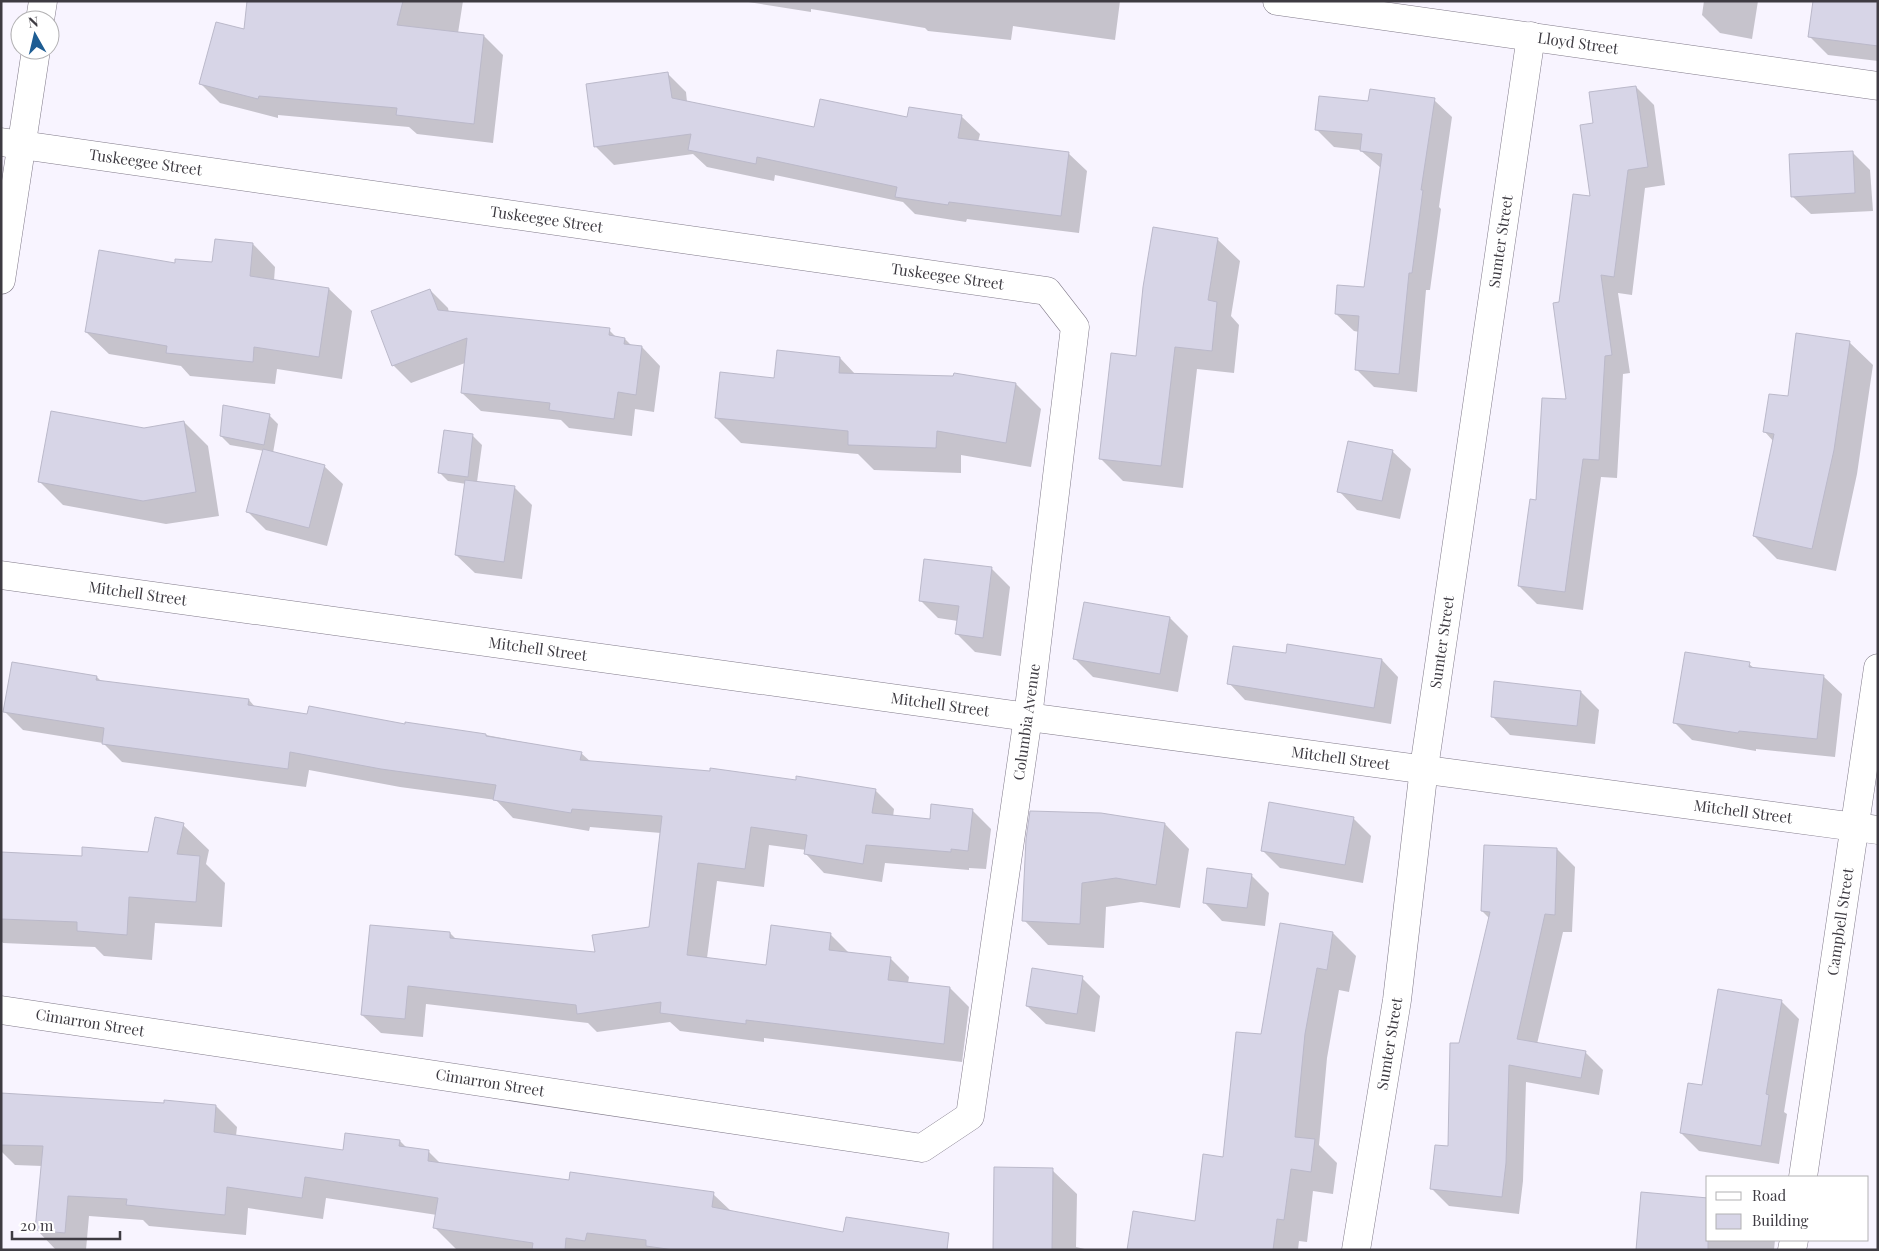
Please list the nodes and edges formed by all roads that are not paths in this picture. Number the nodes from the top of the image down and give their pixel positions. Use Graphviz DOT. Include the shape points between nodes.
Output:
graph roads {
  1 [pos="1277,1"];
  2 [pos="1531,36"];
  3 [pos="33,60"];
  4 [pos="1878,86"];
  5 [pos="11,143"];
  6 [pos="1,280"];
  7 [pos="1075,327"];
  8 [pos="1,575"];
  9 [pos="1878,668"];
  10 [pos="1028,717"];
  11 [pos="1424,768"];
  12 [pos="1866,828"];
  13 [pos="1,1010"];
  14 [pos="970,1116"];
  15 [pos="1803,1176"];
  16 [pos="1356,1250"];
  1 -- 2 [label="street, Lloyd Street"];
  2 -- 4 [label="street, Lloyd Street"];
  2 -- 11 [label="street, Sumter Street"];
  3 -- 5 [label="street"];
  5 -- 6 [label="street"];
  5 -- 7 [label="street, Tuskeegee Street" via="1047,291"];
  7 -- 10 [label="street, Columbia Avenue"];
  8 -- 10 [label="street, Mitchell Street"];
  9 -- 12 [label="street, Campbell Street"];
  10 -- 11 [label="street, Mitchell Street"];
  10 -- 14 [label="street, Columbia Avenue"];
  11 -- 12 [label="street, Mitchell Street"];
  11 -- 16 [label="street, Sumter Street" via="1397,1000"];
  12 -- 15 [label="street, Campbell Street"];
  13 -- 14 [label="street, Cimarron Street" via="922,1148"];
}
